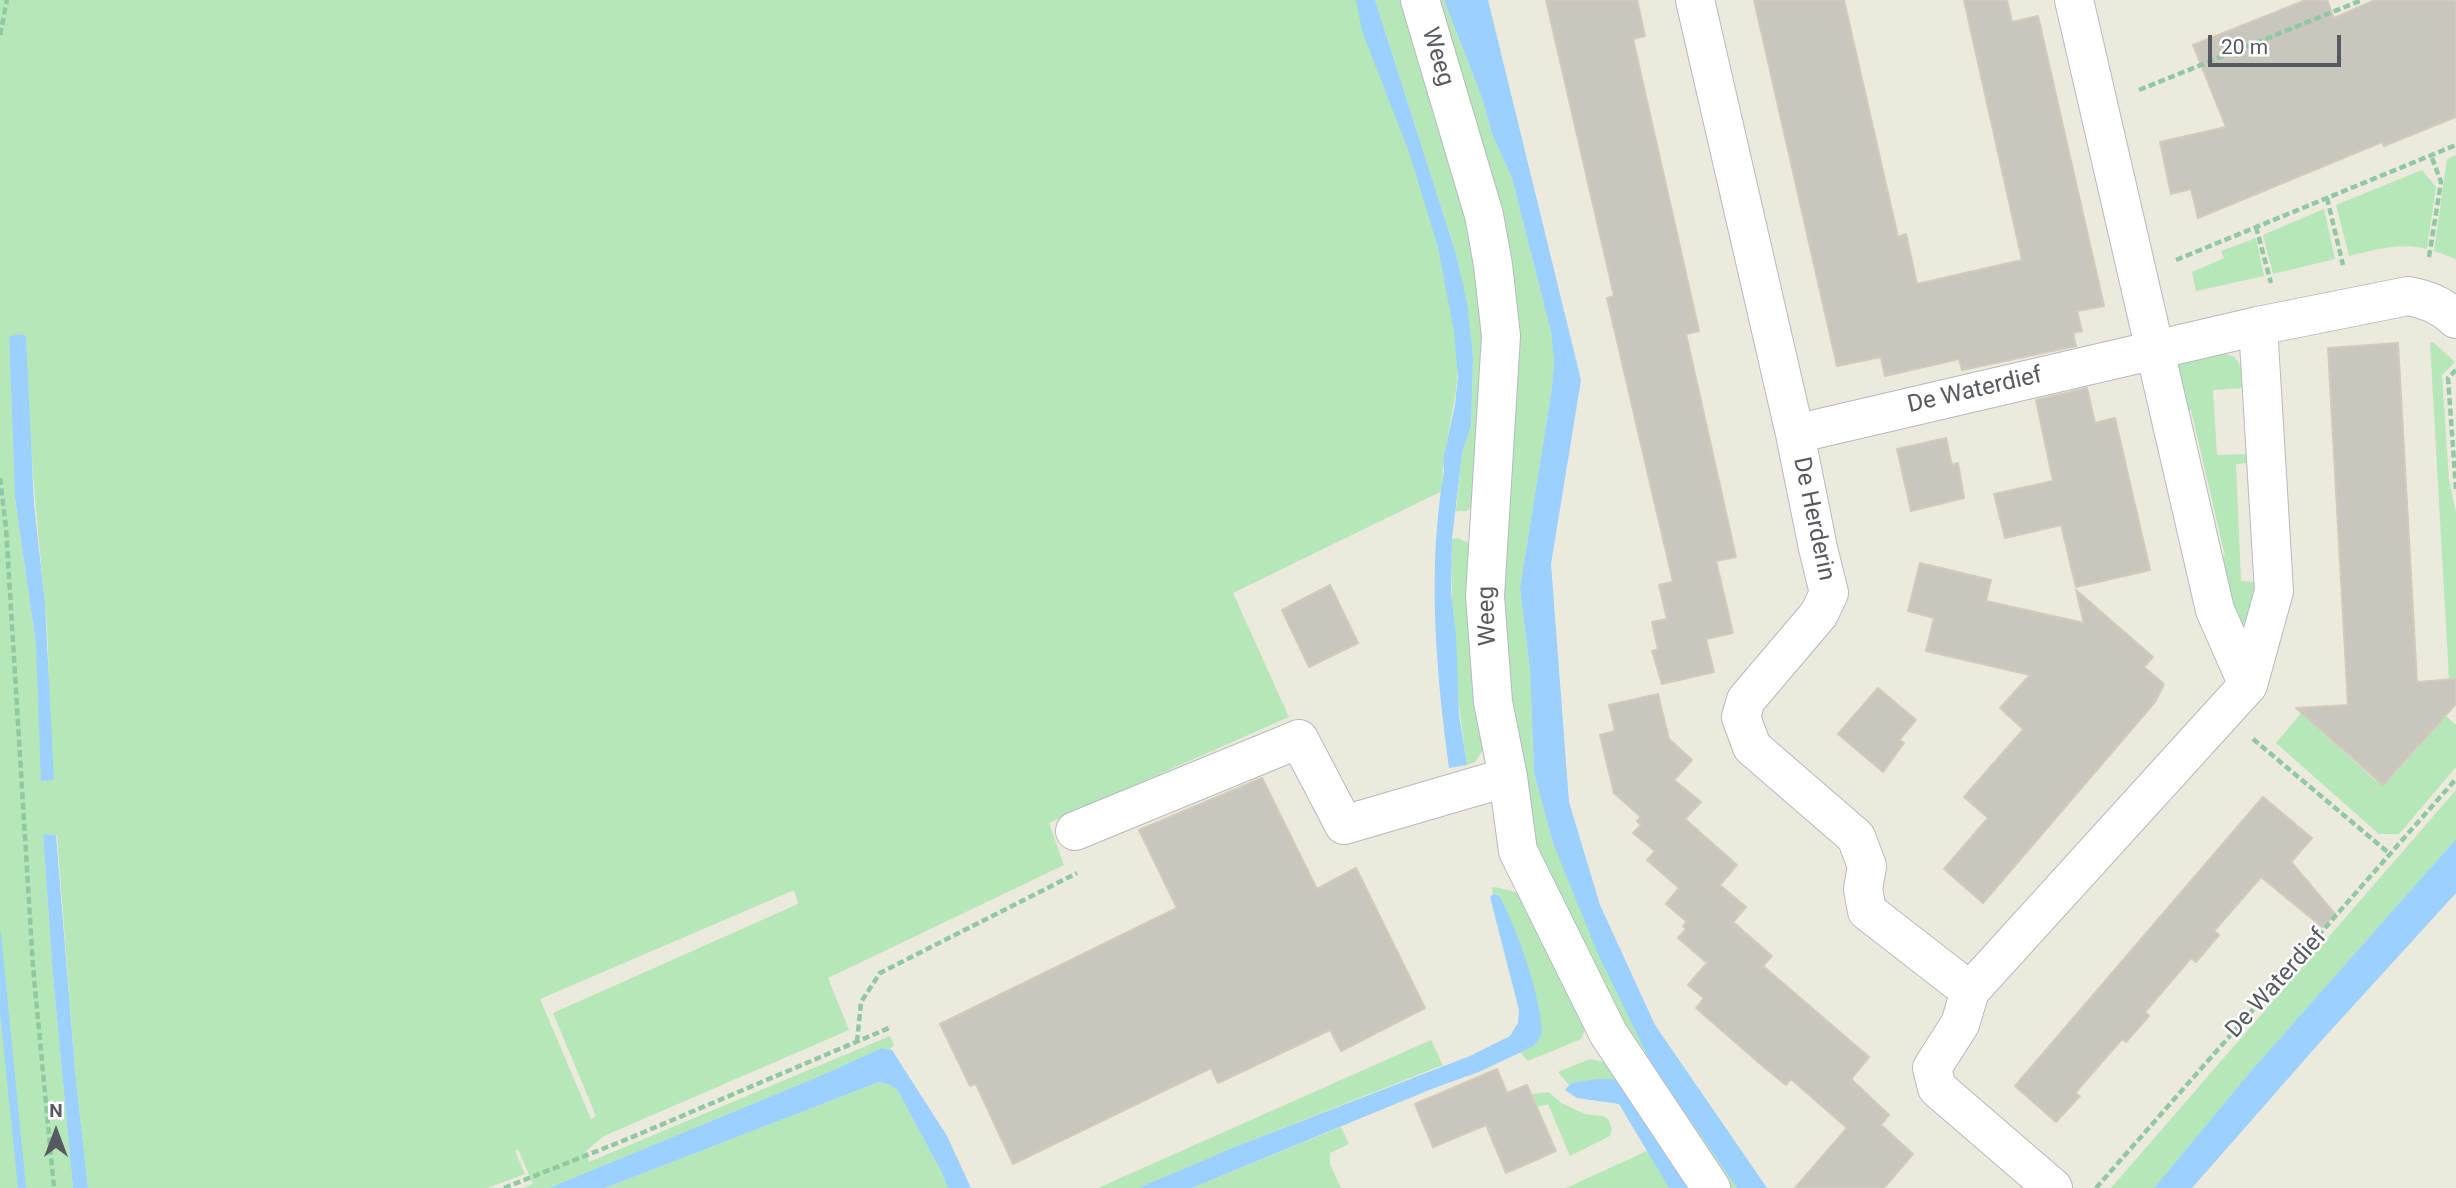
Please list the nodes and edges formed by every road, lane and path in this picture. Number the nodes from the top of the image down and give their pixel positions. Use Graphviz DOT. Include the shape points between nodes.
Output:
graph roads {
  1 [pos="6,0"];
  2 [pos="1420,0"];
  3 [pos="1695,0"];
  4 [pos="2074,0"];
  5 [pos="2362,0"];
  6 [pos="0,35"];
  7 [pos="2099,102"];
  8 [pos="2456,145"];
  9 [pos="2431,155"];
  10 [pos="2327,198"];
  11 [pos="2256,227"];
  12 [pos="2139,275"];
  13 [pos="2423,298"];
  14 [pos="2353,307"];
  15 [pos="2456,319"];
  16 [pos="2269,323"];
  17 [pos="2155,350"];
  18 [pos="2456,370"];
  19 [pos="1795,434"];
  20 [pos="0,478"];
  21 [pos="2456,489"];
  22 [pos="2248,685"];
  23 [pos="2223,714"];
  24 [pos="1508,776"];
  25 [pos="2456,779"];
  26 [pos="1075,831"];
  27 [pos="2390,854"];
  28 [pos="1970,991"];
  29 [pos="889,1028"];
  30 [pos="857,1042"];
  31 [pos="54,1188"];
  32 [pos="504,1188"];
  33 [pos="1710,1188"];
  34 [pos="2053,1188"];
  35 [pos="2096,1188"];
  1 -- 6 [label="path"];
  2 -- 24 [label="street, Weeg" via="1484,215 1493,265 1501,336 1485,596 1493,702"];
  3 -- 19 [label="street, De Herderin"];
  4 -- 7 [label="street"];
  5 -- 7 [label="path" via="2146,89"];
  7 -- 12 [label="street"];
  8 -- 9 [label="path"];
  9 -- 10 [label="path"];
  9 -- 13 [label="path" via="2441,182"];
  10 -- 11 [label="path"];
  10 -- 14 [label="path"];
  11 -- 12 [label="path"];
  11 -- 16 [label="path"];
  12 -- 17 [label="street"];
  13 -- 14 [label="street, De Waterdief" via="2408,296"];
  13 -- 15 [label="street"];
  14 -- 16 [label="street, De Waterdief"];
  16 -- 17 [label="street, De Waterdief"];
  16 -- 22 [label="street" via="2274,591"];
  17 -- 19 [label="street, De Waterdief"];
  17 -- 22 [label="street" via="2215,610"];
  18 -- 21 [label="path" via="2448,378"];
  19 -- 28 [label="street, De Herderin" via="1829,593 1819,614 1746,699 1741,717 1752,747 1856,837 1867,866 1863,889 1867,911"];
  20 -- 31 [label="path" via="33,967"];
  22 -- 23 [label="street"];
  23 -- 27 [label="path"];
  23 -- 28 [label="street"];
  24 -- 26 [label="street" via="1344,825 1299,739"];
  24 -- 33 [label="street, Weeg" via="1521,857 1608,1033"];
  25 -- 27 [label="path, De Waterdief"];
  26 -- 30 [label="path" via="1083,871 880,973 861,1002"];
  27 -- 35 [label="path, De Waterdief"];
  28 -- 34 [label="street" via="1960,1024 1932,1068 1937,1088"];
  29 -- 30 [label="path"];
  30 -- 32 [label="path"];
}
